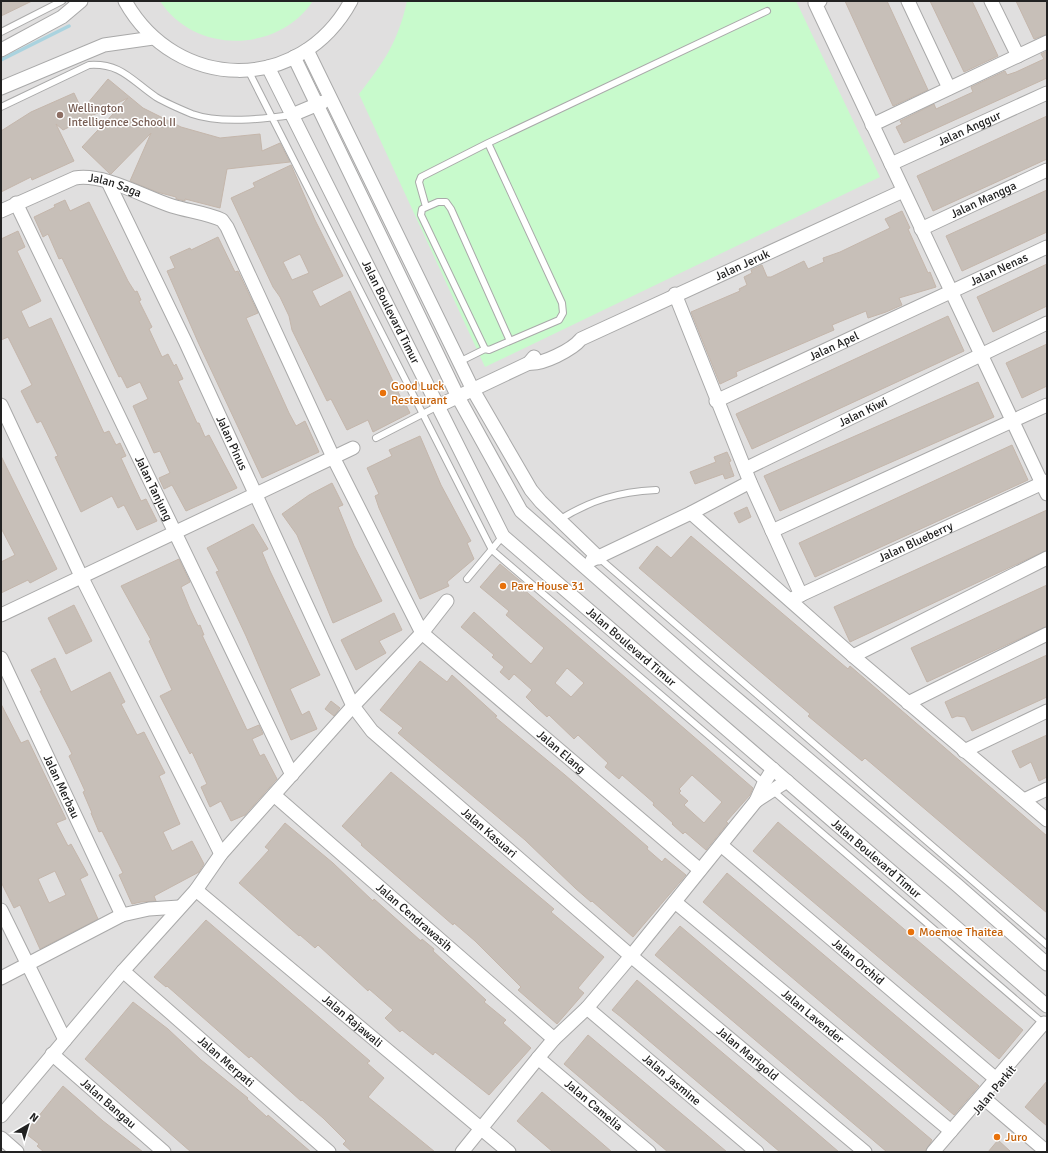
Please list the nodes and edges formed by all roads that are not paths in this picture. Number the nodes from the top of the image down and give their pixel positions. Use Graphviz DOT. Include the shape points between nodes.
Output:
graph roads {
  1 [pos="62,1"];
  2 [pos="81,1"];
  3 [pos="125,1"];
  4 [pos="351,1"];
  5 [pos="908,1"];
  6 [pos="991,1"];
  7 [pos="816,2"];
  8 [pos="767,10"];
  9 [pos="1,32"];
  10 [pos="153,38"];
  11 [pos="1047,42"];
  12 [pos="1,50"];
  13 [pos="307,50"];
  14 [pos="1018,56"];
  15 [pos="294,57"];
  16 [pos="268,67"];
  17 [pos="248,70"];
  18 [pos="1,88"];
  19 [pos="948,88"];
  20 [pos="1047,93"];
  21 [pos="330,98"];
  22 [pos="317,106"];
  23 [pos="1,107"];
  24 [pos="292,115"];
  25 [pos="273,118"];
  26 [pos="872,124"];
  27 [pos="488,143"];
  28 [pos="891,164"];
  29 [pos="1047,170"];
  30 [pos="108,182"];
  31 [pos="903,191"];
  32 [pos="16,203"];
  33 [pos="426,206"];
  34 [pos="1,211"];
  35 [pos="921,229"];
  36 [pos="1047,246"];
  37 [pos="952,292"];
  38 [pos="675,294"];
  39 [pos="1047,324"];
  40 [pos="510,341"];
  41 [pos="485,349"];
  42 [pos="981,354"];
  43 [pos="460,362"];
  44 [pos="473,390"];
  45 [pos="458,397"];
  46 [pos="716,401"];
  47 [pos="1,405"];
  48 [pos="1047,405"];
  49 [pos="438,406"];
  50 [pos="423,413"];
  51 [pos="1012,422"];
  52 [pos="376,438"];
  53 [pos="353,448"];
  54 [pos="333,457"];
  55 [pos="745,469"];
  56 [pos="750,482"];
  57 [pos="1045,487"];
  58 [pos="656,490"];
  59 [pos="255,495"];
  60 [pos="691,513"];
  61 [pos="559,520"];
  62 [pos="772,531"];
  63 [pos="174,534"];
  64 [pos="503,536"];
  65 [pos="492,550"];
  66 [pos="599,558"];
  67 [pos="1047,558"];
  68 [pos="581,565"];
  69 [pos="81,576"];
  70 [pos="467,579"];
  71 [pos="796,597"];
  72 [pos="447,601"];
  73 [pos="1,615"];
  74 [pos="422,633"];
  75 [pos="1047,634"];
  76 [pos="853,656"];
  77 [pos="1,658"];
  78 [pos="908,703"];
  79 [pos="353,706"];
  80 [pos="1047,710"];
  81 [pos="964,751"];
  82 [pos="773,769"];
  83 [pos="292,775"];
  84 [pos="787,781"];
  85 [pos="768,787"];
  86 [pos="1047,789"];
  87 [pos="274,794"];
  88 [pos="1024,800"];
  89 [pos="1047,820"];
  90 [pos="721,845"];
  91 [pos="221,854"];
  92 [pos="700,870"];
  93 [pos="965,874"];
  94 [pos="902,881"];
  95 [pos="957,885"];
  96 [pos="196,890"];
  97 [pos="892,893"];
  98 [pos="675,902"];
  99 [pos="179,907"];
  100 [pos="1,910"];
  101 [pos="122,915"];
  102 [pos="1047,945"];
  103 [pos="631,956"];
  104 [pos="1047,964"];
  105 [pos="28,965"];
  106 [pos="123,971"];
  107 [pos="1,978"];
  108 [pos="1047,1006"];
  109 [pos="587,1008"];
  110 [pos="1046,1026"];
  111 [pos="554,1039"];
  112 [pos="65,1040"];
  113 [pos="52,1054"];
  114 [pos="538,1058"];
  115 [pos="996,1079"];
  116 [pos="986,1100"];
  117 [pos="1,1116"];
  118 [pos="481,1129"];
  119 [pos="952,1131"];
  120 [pos="1,1138"];
  121 [pos="17,1152"];
  122 [pos="164,1152"];
  123 [pos="329,1152"];
  124 [pos="462,1152"];
  125 [pos="509,1152"];
  126 [pos="649,1152"];
  127 [pos="757,1152"];
  128 [pos="865,1152"];
  129 [pos="934,1152"];
  130 [pos="941,1152"];
  131 [pos="1047,1152"];
  1 -- 9 [label="lane"];
  2 -- 12 [label="street" via="62,17"];
  3 -- 10 [label="street" via="134,17"];
  4 -- 13 [label="street" via="338,22"];
  5 -- 19 [label="street"];
  6 -- 14 [label="street"];
  7 -- 26 [label="street"];
  8 -- 27 [label="lane"];
  10 -- 17 [label="street" via="169,50 207,67"];
  10 -- 18 [label="street" via="104,46"];
  11 -- 14 [label="street"];
  13 -- 15 [label="street"];
  13 -- 21 [label="street"];
  14 -- 19 [label="street"];
  15 -- 16 [label="street"];
  15 -- 22 [label="street, Jalan Boulevard Timur"];
  16 -- 17 [label="street"];
  16 -- 24 [label="street, Jalan Boulevard Timur"];
  17 -- 25 [label="lane"];
  19 -- 26 [label="street"];
  20 -- 28 [label="street, Jalan Anggur"];
  21 -- 22 [label="street"];
  21 -- 43 [label="street"];
  22 -- 24 [label="street"];
  22 -- 45 [label="street, Jalan Boulevard Timur"];
  23 -- 25 [label="lane" via="89,65 104,64 118,69 157,98 193,114 224,120"];
  24 -- 25 [label="lane"];
  24 -- 49 [label="street, Jalan Boulevard Timur"];
  25 -- 50 [label="lane"];
  26 -- 28 [label="street"];
  27 -- 33 [label="lane" via="421,177 419,182"];
  27 -- 40 [label="lane" via="562,304 563,314 559,320"];
  28 -- 31 [label="street"];
  29 -- 35 [label="street, Jalan Mangga"];
  30 -- 32 [label="street, Jalan Saga" via="90,177 75,178"];
  30 -- 54 [label="street, Jalan Saga" via="172,206 219,219 227,227"];
  30 -- 59 [label="street, Jalan Pinus" via="185,341"];
  31 -- 35 [label="street"];
  31 -- 38 [label="street, Jalan Jeruk"];
  32 -- 34 [label="street, Jalan Saga"];
  32 -- 63 [label="street, Jalan Tanjung"];
  33 -- 40 [label="lane" via="446,202 451,209"];
  33 -- 41 [label="lane" via="421,214"];
  35 -- 37 [label="street"];
  36 -- 37 [label="street, Jalan Nenas"];
  37 -- 42 [label="street"];
  37 -- 46 [label="street, Jalan Apel"];
  38 -- 44 [label="street, Jalan Jeruk" via="581,339 572,338 533,357 529,363"];
  38 -- 46 [label="street"];
  39 -- 42 [label="street, Jalan Kiwi"];
  40 -- 41 [label="lane" via="489,350"];
  41 -- 43 [label="lane"];
  42 -- 51 [label="street"];
  42 -- 55 [label="street, Jalan Kiwi"];
  43 -- 44 [label="street"];
  44 -- 45 [label="street, Jalan Jeruk"];
  44 -- 61 [label="street" via="532,490"];
  45 -- 49 [label="street, Jalan Jeruk"];
  45 -- 68 [label="street, Jalan Boulevard Timur" via="521,511"];
  46 -- 55 [label="street"];
  47 -- 69 [label="street"];
  48 -- 51 [label="street"];
  49 -- 50 [label="lane"];
  49 -- 64 [label="street, Jalan Boulevard Timur"];
  50 -- 52 [label="lane"];
  50 -- 65 [label="lane"];
  51 -- 57 [label="street"];
  51 -- 62 [label="street"];
  53 -- 54 [label="street"];
  54 -- 59 [label="street"];
  54 -- 74 [label="street"];
  55 -- 56 [label="street"];
  56 -- 60 [label="street"];
  56 -- 62 [label="street"];
  57 -- 71 [label="street, Jalan Blueberry"];
  58 -- 61 [label="lane" via="613,495 589,503"];
  59 -- 63 [label="street"];
  59 -- 79 [label="street, Jalan Pinus"];
  60 -- 66 [label="street"];
  60 -- 71 [label="street"];
  61 -- 66 [label="street"];
  62 -- 71 [label="street"];
  63 -- 69 [label="street"];
  63 -- 83 [label="street, Jalan Tanjung"];
  64 -- 65 [label="lane"];
  64 -- 82 [label="street, Jalan Boulevard Timur"];
  65 -- 70 [label="lane"];
  65 -- 85 [label="lane"];
  66 -- 68 [label="street"];
  66 -- 93 [label="lane"];
  67 -- 76 [label="street"];
  68 -- 95 [label="street, Jalan Boulevard Timur"];
  69 -- 73 [label="street"];
  69 -- 91 [label="street"];
  71 -- 76 [label="street"];
  72 -- 74 [label="street"];
  74 -- 79 [label="street"];
  74 -- 92 [label="street, Jalan Elang"];
  75 -- 78 [label="street"];
  76 -- 78 [label="street"];
  77 -- 101 [label="street, Jalan Merbau"];
  78 -- 81 [label="street"];
  79 -- 83 [label="street"];
  79 -- 103 [label="street, Jalan Kasuari" via="372,731"];
  80 -- 81 [label="street"];
  81 -- 88 [label="street"];
  82 -- 84 [label="street, Jalan Boulevard Timur"];
  82 -- 85 [label="street"];
  83 -- 87 [label="street"];
  84 -- 85 [label="street"];
  84 -- 94 [label="street, Jalan Boulevard Timur"];
  85 -- 90 [label="street"];
  85 -- 97 [label="lane"];
  86 -- 88 [label="street"];
  87 -- 91 [label="street"];
  87 -- 111 [label="street, Jalan Cendrawasih"];
  88 -- 89 [label="street"];
  90 -- 92 [label="street"];
  90 -- 115 [label="street, Jalan Orchid"];
  91 -- 96 [label="street"];
  92 -- 98 [label="street"];
  93 -- 95 [label="lane"];
  93 -- 102 [label="lane"];
  94 -- 97 [label="lane"];
  94 -- 108 [label="street, Jalan Boulevard Timur"];
  95 -- 104 [label="street, Jalan Boulevard Timur"];
  96 -- 99 [label="street"];
  96 -- 118 [label="street, Jalan Rajawali"];
  97 -- 110 [label="lane"];
  98 -- 103 [label="street"];
  98 -- 119 [label="street, Jalan Lavender"];
  99 -- 101 [label="street" via="149,909"];
  99 -- 106 [label="street"];
  100 -- 105 [label="street"];
  101 -- 105 [label="street"];
  103 -- 109 [label="street"];
  103 -- 128 [label="street, Jalan Marigold"];
  105 -- 107 [label="street"];
  105 -- 112 [label="street"];
  106 -- 112 [label="street"];
  106 -- 123 [label="street, Jalan Merpati"];
  109 -- 111 [label="street"];
  109 -- 127 [label="street, Jalan Jasmine"];
  110 -- 115 [label="street"];
  110 -- 116 [label="street, Jalan Parkit"];
  111 -- 114 [label="street"];
  112 -- 113 [label="street"];
  113 -- 117 [label="street"];
  113 -- 122 [label="street, Jalan Bangau"];
  114 -- 118 [label="street"];
  114 -- 126 [label="street, Jalan Camelia"];
  115 -- 119 [label="street"];
  116 -- 130 [label="street, Jalan Parkit"];
  116 -- 131 [label="street"];
  118 -- 124 [label="street"];
  118 -- 125 [label="street, Jalan Rajawali"];
  119 -- 129 [label="street"];
  120 -- 121 [label="street"];
}
